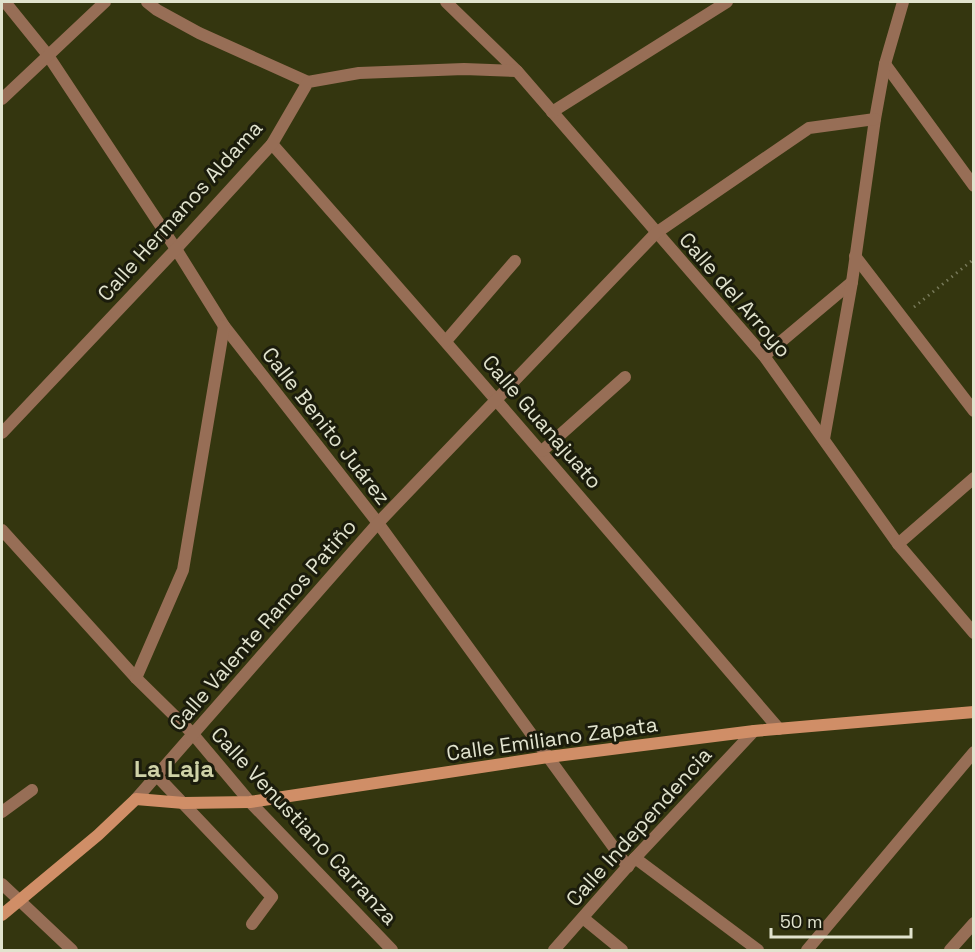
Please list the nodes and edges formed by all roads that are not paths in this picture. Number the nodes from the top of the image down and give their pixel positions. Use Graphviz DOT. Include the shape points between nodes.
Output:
graph roads {
  1 [pos="5,2"];
  2 [pos="105,2"];
  3 [pos="147,2"];
  4 [pos="446,2"];
  5 [pos="727,2"];
  6 [pos="903,2"];
  7 [pos="48,54"];
  8 [pos="885,64"];
  9 [pos="517,72"];
  10 [pos="308,82"];
  11 [pos="2,99"];
  12 [pos="552,112"];
  13 [pos="875,119"];
  14 [pos="272,144"];
  15 [pos="974,186"];
  16 [pos="656,232"];
  17 [pos="176,249"];
  18 [pos="855,256"];
  19 [pos="514,261"];
  20 [pos="852,282"];
  21 [pos="224,327"];
  22 [pos="446,341"];
  23 [pos="764,356"];
  24 [pos="625,376"];
  25 [pos="494,399"];
  26 [pos="974,411"];
  27 [pos="2,433"];
  28 [pos="824,439"];
  29 [pos="542,451"];
  30 [pos="974,478"];
  31 [pos="378,524"];
  32 [pos="2,530"];
  33 [pos="898,544"];
  34 [pos="974,633"];
  35 [pos="136,678"];
  36 [pos="974,712"];
  37 [pos="779,729"];
  38 [pos="754,731"];
  39 [pos="192,733"];
  40 [pos="974,752"];
  41 [pos="548,757"];
  42 [pos="157,776"];
  43 [pos="32,790"];
  44 [pos="136,799"];
  45 [pos="250,802"];
  46 [pos="184,803"];
  47 [pos="2,812"];
  48 [pos="631,863"];
  49 [pos="2,884"];
  50 [pos="18,900"];
  51 [pos="2,915"];
  52 [pos="583,918"];
  53 [pos="974,923"];
  54 [pos="252,924"];
  55 [pos="72,951"];
  56 [pos="392,951"];
  57 [pos="554,951"];
  58 [pos="622,951"];
  59 [pos="758,951"];
  60 [pos="807,951"];
  61 [pos="950,951"];
  1 -- 7 [label="street, Calle Benito Juárez"];
  2 -- 7 [label="street"];
  3 -- 10 [label="street" via="199,33"];
  4 -- 9 [label="street, Calle del Arroyo"];
  5 -- 12 [label="street"];
  6 -- 8 [label="street"];
  7 -- 11 [label="street"];
  7 -- 17 [label="street, Calle Benito Juárez"];
  8 -- 13 [label="street"];
  8 -- 15 [label="street"];
  9 -- 10 [label="street" via="464,69 359,73"];
  9 -- 12 [label="street, Calle del Arroyo"];
  10 -- 14 [label="street, Calle Hermanos Aldama"];
  12 -- 16 [label="street, Calle del Arroyo"];
  13 -- 16 [label="street, Calle Valente Ramos Patiño" via="809,128"];
  13 -- 18 [label="street"];
  14 -- 17 [label="street, Calle Hermanos Aldama"];
  14 -- 22 [label="street, Calle Guanajuato"];
  16 -- 23 [label="street, Calle del Arroyo"];
  16 -- 25 [label="street, Calle Valente Ramos Patiño"];
  17 -- 21 [label="street, Calle Benito Juárez"];
  17 -- 27 [label="street, Calle Hermanos Aldama"];
  18 -- 20 [label="street"];
  18 -- 26 [label="street"];
  19 -- 22 [label="street"];
  20 -- 23 [label="street"];
  20 -- 28 [label="street"];
  21 -- 31 [label="street, Calle Benito Juárez"];
  21 -- 35 [label="street" via="183,570"];
  22 -- 25 [label="street, Calle Guanajuato"];
  23 -- 28 [label="street, Calle del Arroyo"];
  24 -- 29 [label="street"];
  25 -- 29 [label="street, Calle Guanajuato"];
  25 -- 31 [label="street, Calle Valente Ramos Patiño"];
  28 -- 33 [label="street, Calle del Arroyo"];
  29 -- 37 [label="street, Calle Guanajuato"];
  30 -- 33 [label="street"];
  31 -- 39 [label="street, Calle Valente Ramos Patiño"];
  31 -- 41 [label="street, Calle Benito Juárez"];
  32 -- 35 [label="street, Calle Venustiano Carranza"];
  33 -- 34 [label="street, Calle del Arroyo"];
  35 -- 39 [label="street, Calle Venustiano Carranza"];
  36 -- 37 [label="street, Calle Emiliano Zapata"];
  37 -- 38 [label="street, Calle Emiliano Zapata"];
  38 -- 41 [label="street, Calle Emiliano Zapata"];
  38 -- 48 [label="street, Calle Independencia"];
  39 -- 42 [label="street, Calle Valente Ramos Patiño"];
  39 -- 45 [label="street, Calle Venustiano Carranza"];
  40 -- 60 [label="street"];
  41 -- 45 [label="street, Calle Emiliano Zapata"];
  41 -- 48 [label="street, Calle Benito Juárez"];
  42 -- 44 [label="street, Calle Valente Ramos Patiño"];
  42 -- 46 [label="street"];
  43 -- 47 [label="street"];
  44 -- 46 [label="street, Calle Emiliano Zapata"];
  44 -- 50 [label="street" via="98,836"];
  45 -- 46 [label="street, Calle Emiliano Zapata"];
  45 -- 56 [label="street, Calle Venustiano Carranza"];
  46 -- 54 [label="street" via="272,897"];
  48 -- 52 [label="street, Calle Independencia"];
  48 -- 59 [label="street, Calle Benito Juárez"];
  49 -- 50 [label="street"];
  50 -- 51 [label="street"];
  50 -- 55 [label="street"];
  52 -- 57 [label="street, Calle Independencia"];
  52 -- 58 [label="street"];
  53 -- 61 [label="street"];
}
